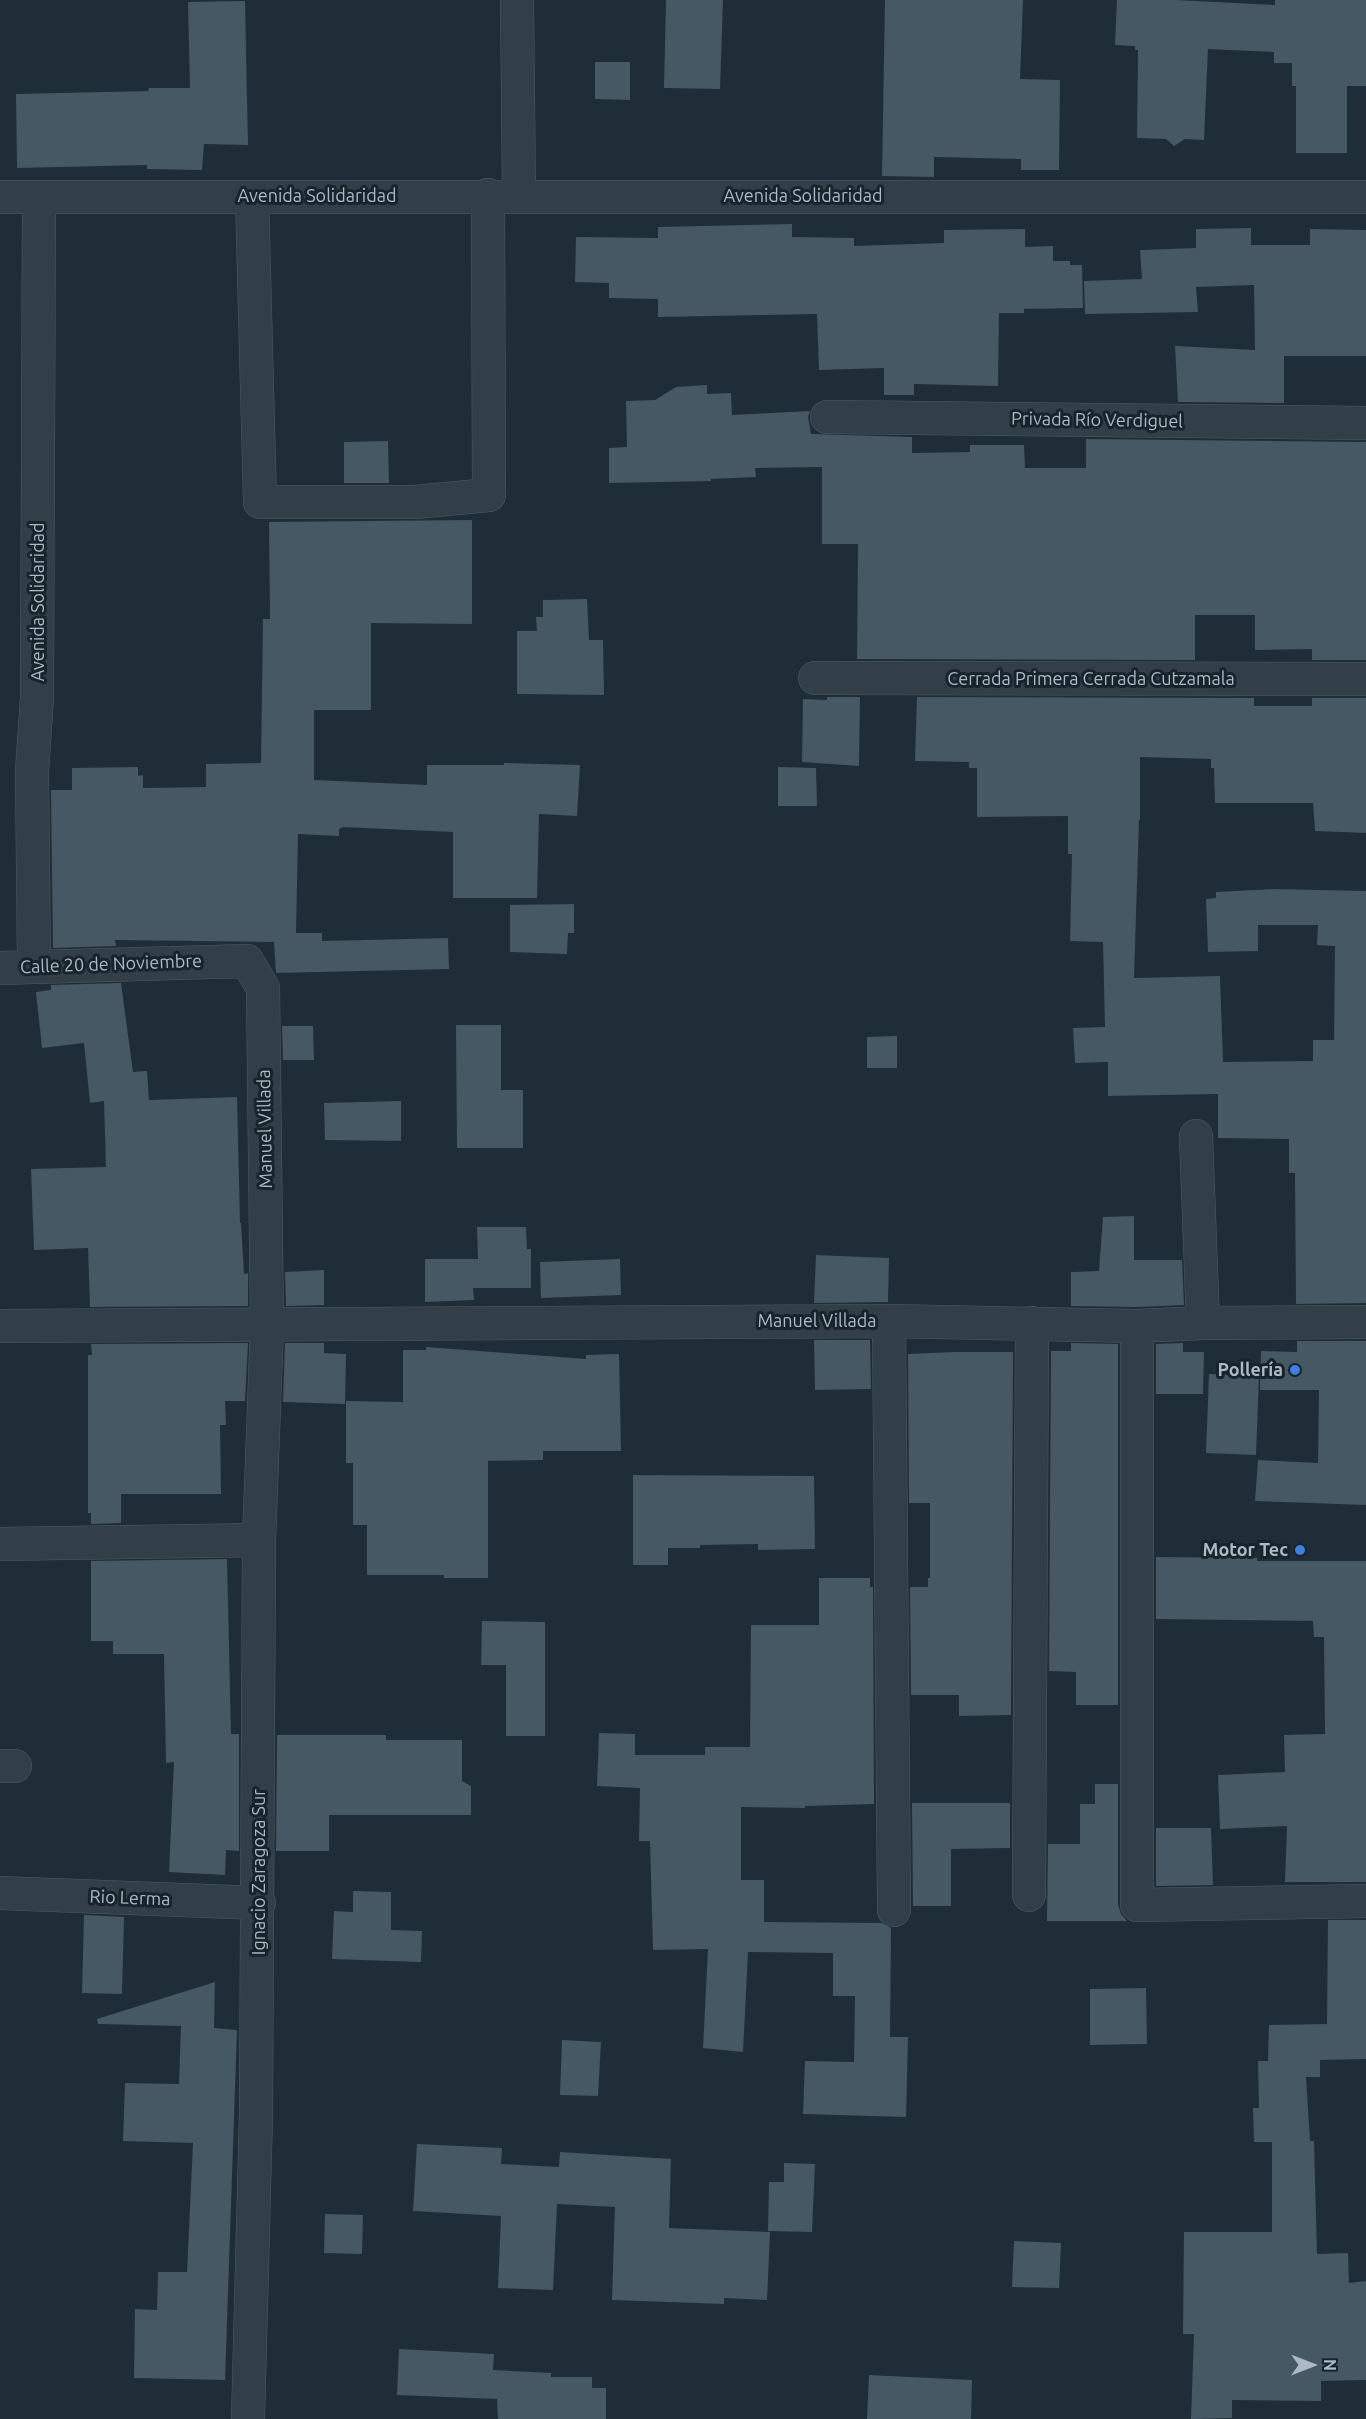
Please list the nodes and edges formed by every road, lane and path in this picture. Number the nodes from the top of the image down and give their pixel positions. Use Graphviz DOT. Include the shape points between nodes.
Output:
graph roads {
  1 [pos="518,0"];
  2 [pos="503,195"];
  3 [pos="0,197"];
  4 [pos="39,197"];
  5 [pos="252,197"];
  6 [pos="1366,197"];
  7 [pos="827,417"];
  8 [pos="1366,423"];
  9 [pos="815,678"];
  10 [pos="1366,679"];
  11 [pos="223,961"];
  12 [pos="34,967"];
  13 [pos="0,968"];
  14 [pos="1196,1136"];
  15 [pos="889,1321"];
  16 [pos="1366,1322"];
  17 [pos="1032,1323"];
  18 [pos="1203,1323"];
  19 [pos="0,1326"];
  20 [pos="267,1326"];
  21 [pos="1137,1326"];
  22 [pos="259,1540"];
  23 [pos="0,1544"];
  24 [pos="0,1893"];
  25 [pos="1029,1895"];
  26 [pos="1366,1900"];
  27 [pos="259,1903"];
  28 [pos="894,1910"];
  29 [pos="248,2419"];
  1 -- 2 [label="street"];
  2 -- 5 [label="street, Avenida Solidaridad"];
  2 -- 5 [label="street" via="489,495 415,502 260,502"];
  2 -- 6 [label="street, Avenida Solidaridad"];
  3 -- 4 [label="street"];
  4 -- 5 [label="street, Avenida Solidaridad"];
  4 -- 12 [label="street, Avenida Solidaridad" via="37,698 32,771"];
  7 -- 8 [label="street, Privada Río Verdiguel"];
  9 -- 10 [label="street, Cerrada Primera Cerrada Cutzamala"];
  11 -- 12 [label="street, Calle 20 de Noviembre"];
  11 -- 20 [label="street, Manuel Villada" via="247,962 263,988"];
  12 -- 13 [label="street, Calle 20 de Noviembre"];
  14 -- 18 [label="street"];
  15 -- 17 [label="street, Manuel Villada"];
  15 -- 20 [label="street, Manuel Villada"];
  15 -- 28 [label="street"];
  16 -- 18 [label="street, Manuel Villada"];
  17 -- 21 [label="street, Manuel Villada"];
  17 -- 25 [label="street"];
  18 -- 21 [label="street, Manuel Villada"];
  19 -- 20 [label="street, Manuel Villada"];
  20 -- 22 [label="street, Ignacio Zaragoza Sur"];
  21 -- 26 [label="street" via="1137,1905"];
  22 -- 23 [label="street"];
  22 -- 27 [label="street, Ignacio Zaragoza Sur"];
  24 -- 27 [label="street, Rio Lerma"];
  27 -- 29 [label="street, Ignacio Zaragoza Sur"];
}
